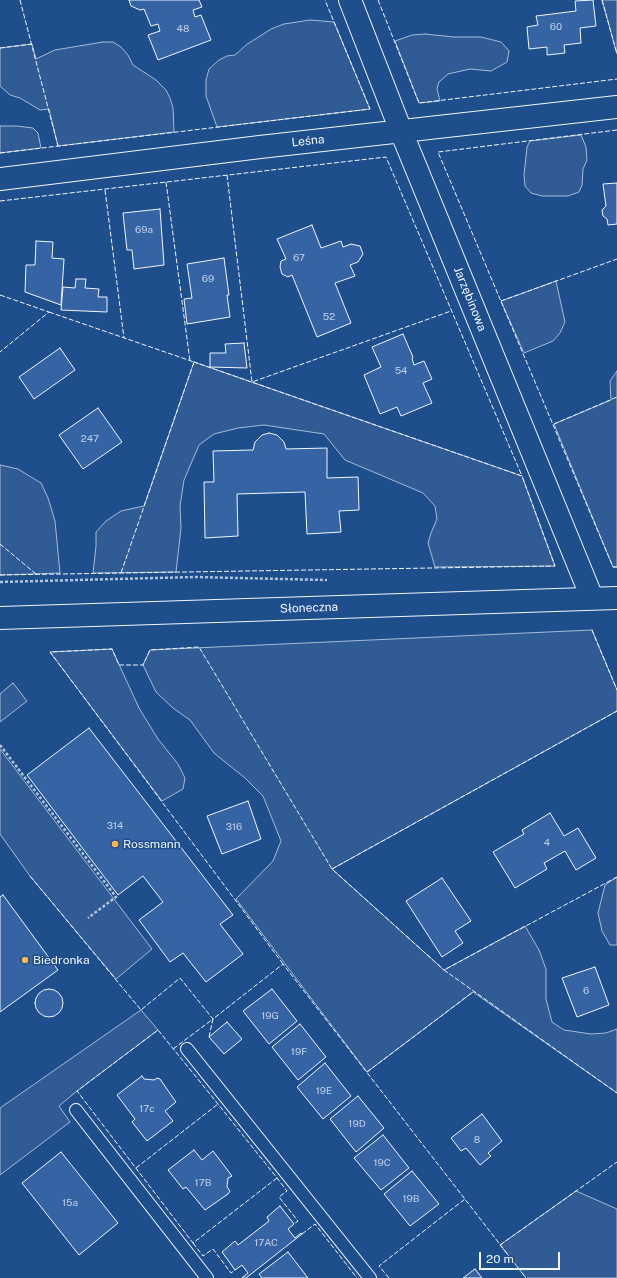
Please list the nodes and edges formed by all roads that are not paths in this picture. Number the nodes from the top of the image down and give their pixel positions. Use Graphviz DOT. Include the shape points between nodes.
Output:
graph roads {
  1 [pos="350,0"];
  2 [pos="617,107"];
  3 [pos="401,131"];
  4 [pos="0,179"];
  5 [pos="610,601"];
  6 [pos="0,618"];
  7 [pos="187,1049"];
  8 [pos="76,1110"];
  9 [pos="207,1278"];
  10 [pos="370,1278"];
  1 -- 3 [label="street, Jarzębinowa"];
  2 -- 3 [label="street, Leśna"];
  3 -- 4 [label="street, Leśna"];
  3 -- 5 [label="street, Jarzębinowa"];
  5 -- 6 [label="street, Słoneczna"];
  7 -- 10 [label="lane"];
  8 -- 9 [label="lane"];
}
